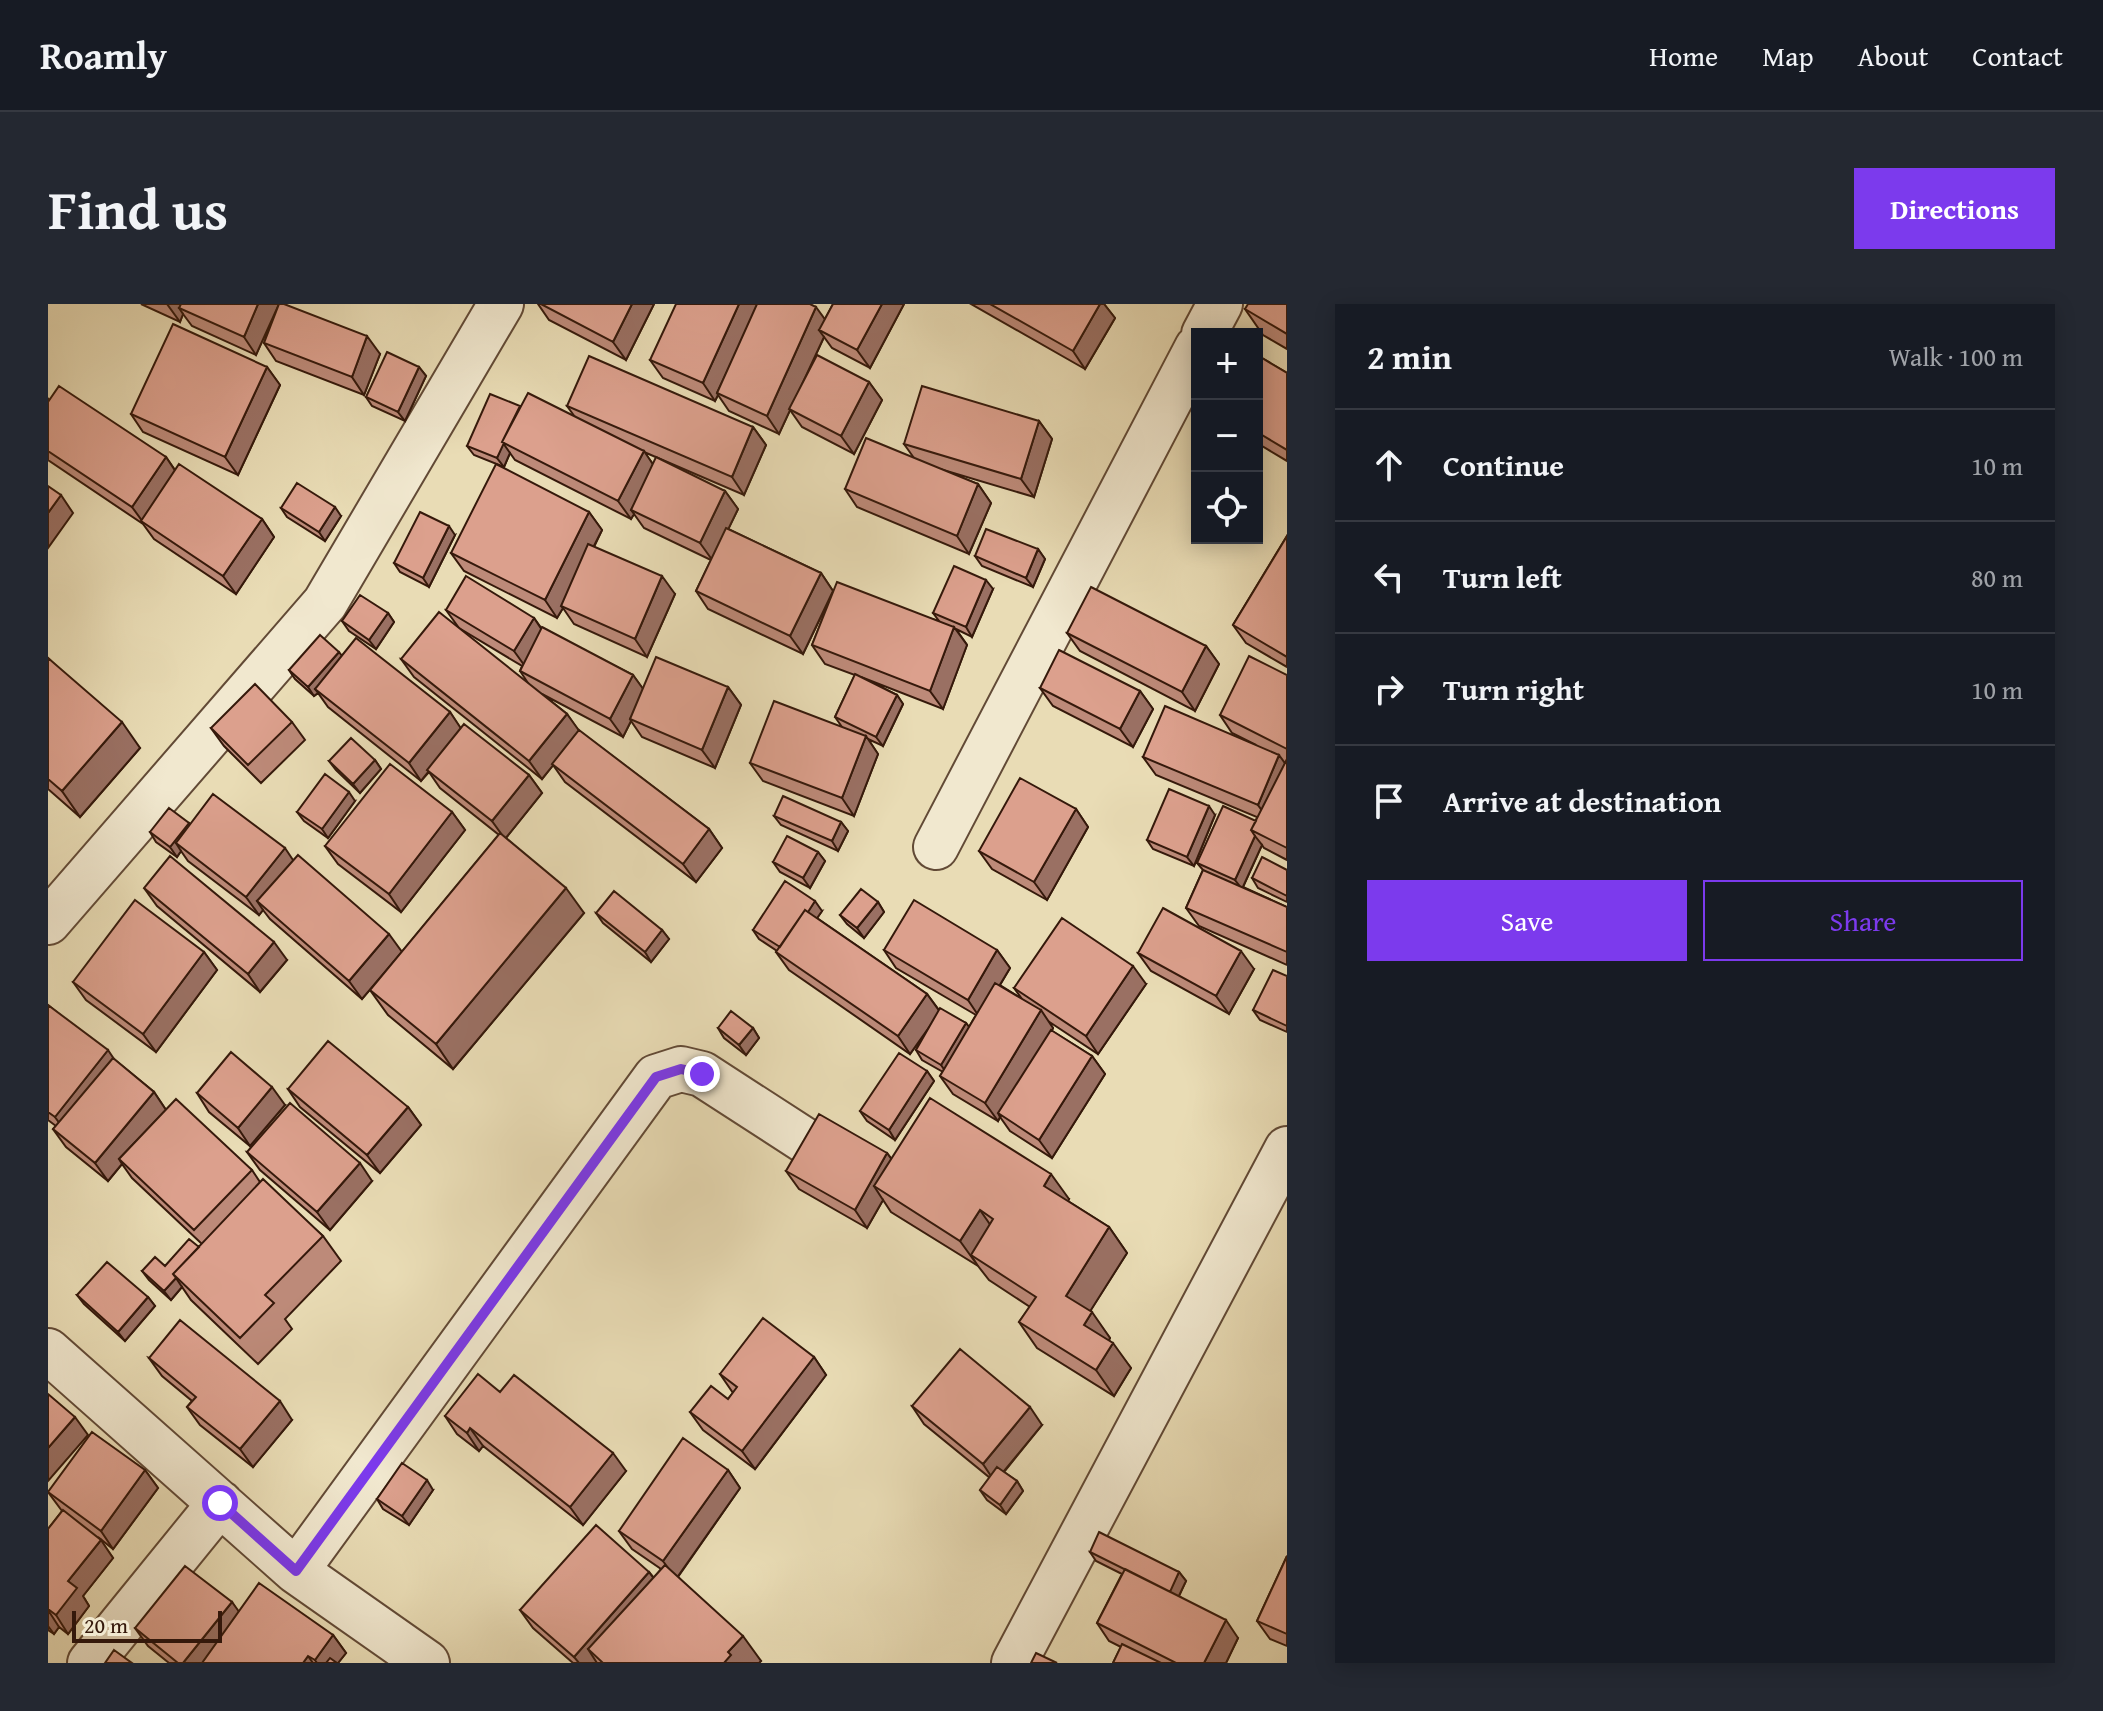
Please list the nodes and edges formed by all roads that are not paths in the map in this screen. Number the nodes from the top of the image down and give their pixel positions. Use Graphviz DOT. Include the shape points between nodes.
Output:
graph roads {
  1 [pos="501,304"];
  2 [pos="1220,304"];
  3 [pos="1207,328"];
  4 [pos="1191,359"];
  5 [pos="936,847"];
  6 [pos="48,922"];
  7 [pos="804,1140"];
  8 [pos="1287,1149"];
  9 [pos="48,1351"];
  10 [pos="220,1503"];
  11 [pos="296,1571"];
  12 [pos="90,1663"];
  13 [pos="427,1663"];
  14 [pos="1014,1663"];
  1 -- 6 [label="street" via="325,603"];
  2 -- 3 [label="street"];
  4 -- 5 [label="street"];
  7 -- 11 [label="street" via="702,1074 681,1069 656,1077"];
  8 -- 14 [label="street"];
  9 -- 10 [label="street"];
  10 -- 11 [label="street"];
  10 -- 12 [label="street"];
  11 -- 13 [label="street"];
}
